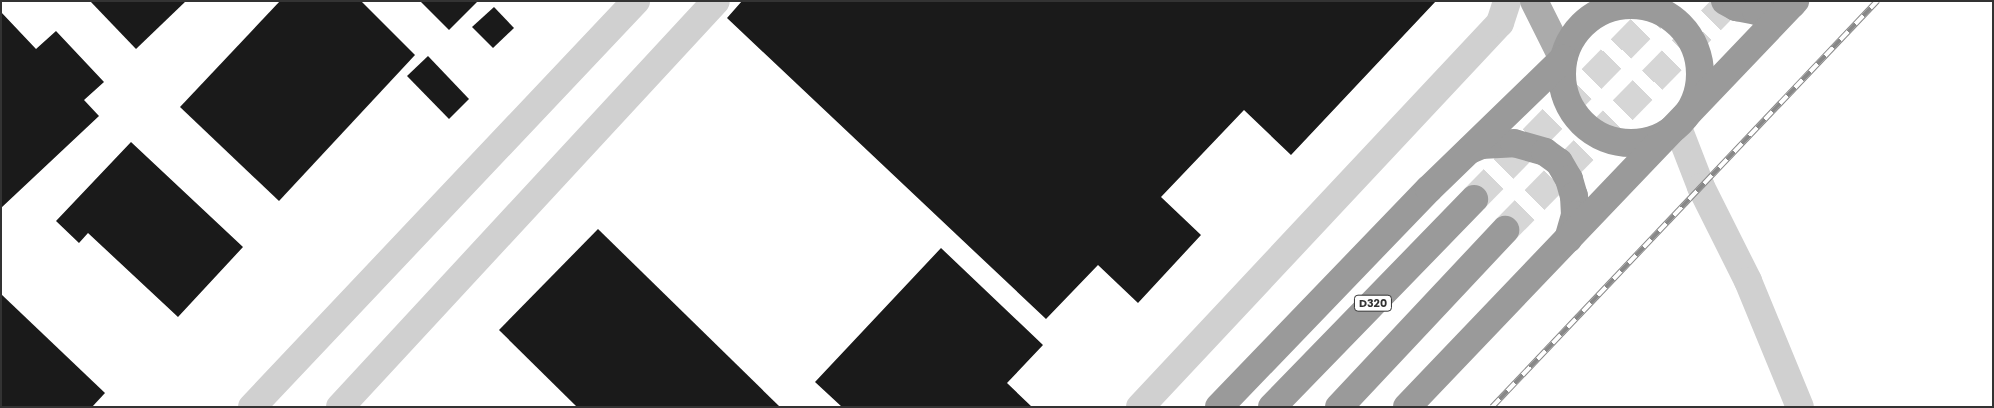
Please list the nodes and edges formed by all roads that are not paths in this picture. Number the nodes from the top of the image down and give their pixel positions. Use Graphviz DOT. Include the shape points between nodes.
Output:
graph roads {
  1 [pos="636,1"];
  2 [pos="716,1"];
  3 [pos="1507,1"];
  4 [pos="1534,1"];
  5 [pos="1725,1"];
  6 [pos="1626,3"];
  7 [pos="1793,3"];
  8 [pos="1563,59"];
  9 [pos="1677,125"];
  10 [pos="1470,150"];
  11 [pos="1474,199"];
  12 [pos="1506,230"];
  13 [pos="1568,239"];
  14 [pos="252,407"];
  15 [pos="340,407"];
  16 [pos="1140,407"];
  17 [pos="1219,407"];
  18 [pos="1272,407"];
  19 [pos="1338,407"];
  20 [pos="1407,407"];
  21 [pos="1800,407"];
  1 -- 14 [label="street"];
  2 -- 15 [label="street"];
  3 -- 16 [label="street" via="1500,23"];
  4 -- 8 [label="main road"];
  5 -- 7 [label="highway" via="1756,11"];
  6 -- 8 [label="highway" via="1605,10 1586,22 1571,38"];
  6 -- 9 [label="highway" via="1647,7 1667,16 1683,29 1694,47 1700,68 1698,89 1690,109"];
  7 -- 9 [label="highway"];
  8 -- 9 [label="highway" via="1562,81 1567,102 1579,120 1596,134 1616,142 1638,143 1659,137"];
  8 -- 10 [label="highway"];
  9 -- 13 [label="highway"];
  9 -- 21 [label="street" via="1701,187 1748,281"];
  10 -- 13 [label="highway" via="1481,145 1514,143 1545,152 1559,162 1574,196 1575,215"];
  10 -- 17 [label="highway"];
  11 -- 18 [label="highway, D320"];
  12 -- 19 [label="highway"];
  13 -- 20 [label="highway"];
}
